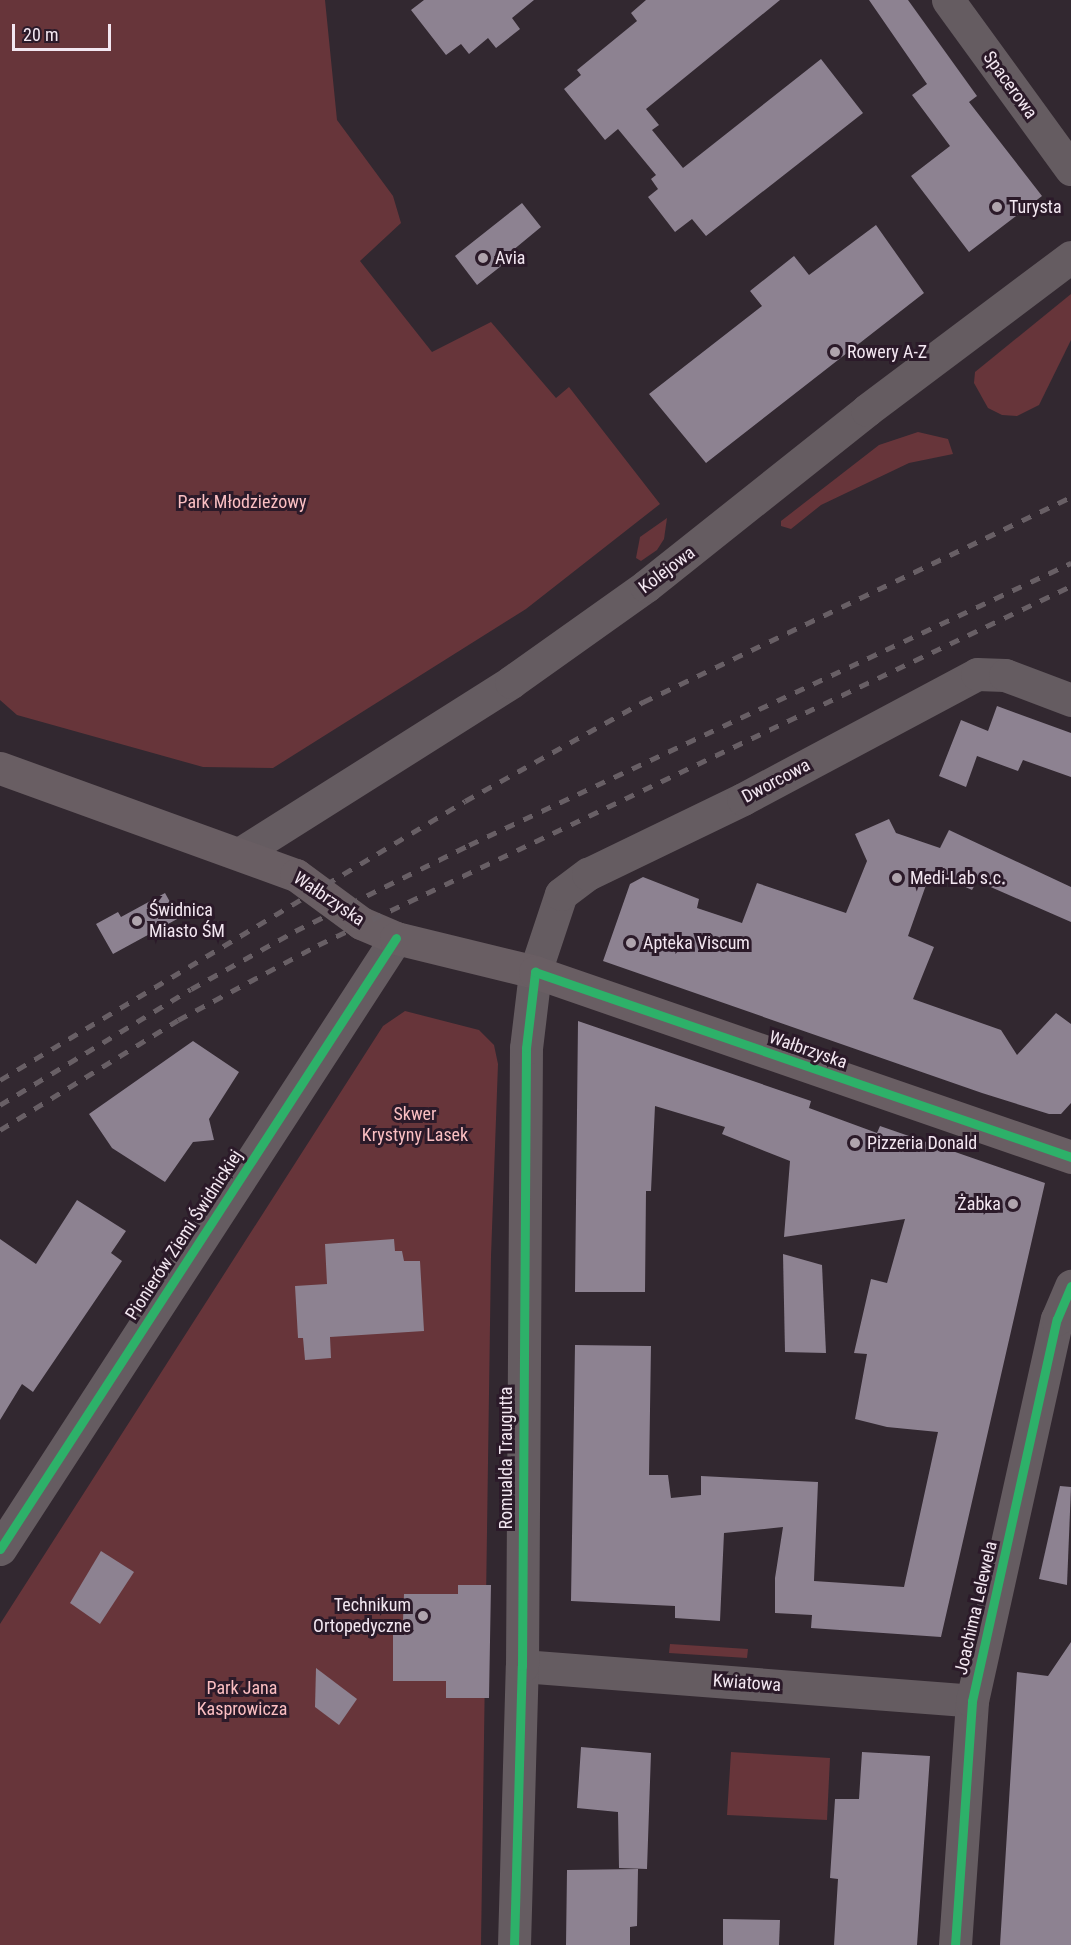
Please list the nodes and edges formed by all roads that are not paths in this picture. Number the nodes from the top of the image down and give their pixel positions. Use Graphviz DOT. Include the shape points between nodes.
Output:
graph roads {
  1 [pos="948,0"];
  2 [pos="1071,169"];
  3 [pos="1071,257"];
  4 [pos="1071,700"];
  5 [pos="0,768"];
  6 [pos="240,853"];
  7 [pos="396,938"];
  8 [pos="535,972"];
  9 [pos="1071,1157"];
  10 [pos="1071,1286"];
  11 [pos="0,1549"];
  12 [pos="522,1666"];
  13 [pos="972,1701"];
  14 [pos="514,1945"];
  15 [pos="955,1945"];
  1 -- 2 [label="street, Spacerowa"];
  3 -- 6 [label="street, Kolejowa" via="867,410 646,586 511,682"];
  4 -- 8 [label="street, Dworcowa" via="1005,675 977,674 588,874 561,894"];
  5 -- 6 [label="main road, Wałbrzyska"];
  6 -- 7 [label="main road, Wałbrzyska" via="296,875 361,923"];
  7 -- 8 [label="main road, Wałbrzyska"];
  7 -- 11 [label="street, Pionierów Ziemi Świdnickiej"];
  8 -- 9 [label="main road, Wałbrzyska"];
  8 -- 12 [label="street, Romualda Traugutta" via="526,1048"];
  10 -- 13 [label="street, Joachima Lelewela" via="1058,1319"];
  12 -- 13 [label="street, Kwiatowa"];
  12 -- 14 [label="street, Romualda Traugutta"];
  13 -- 15 [label="street, Joachima Lelewela"];
}
